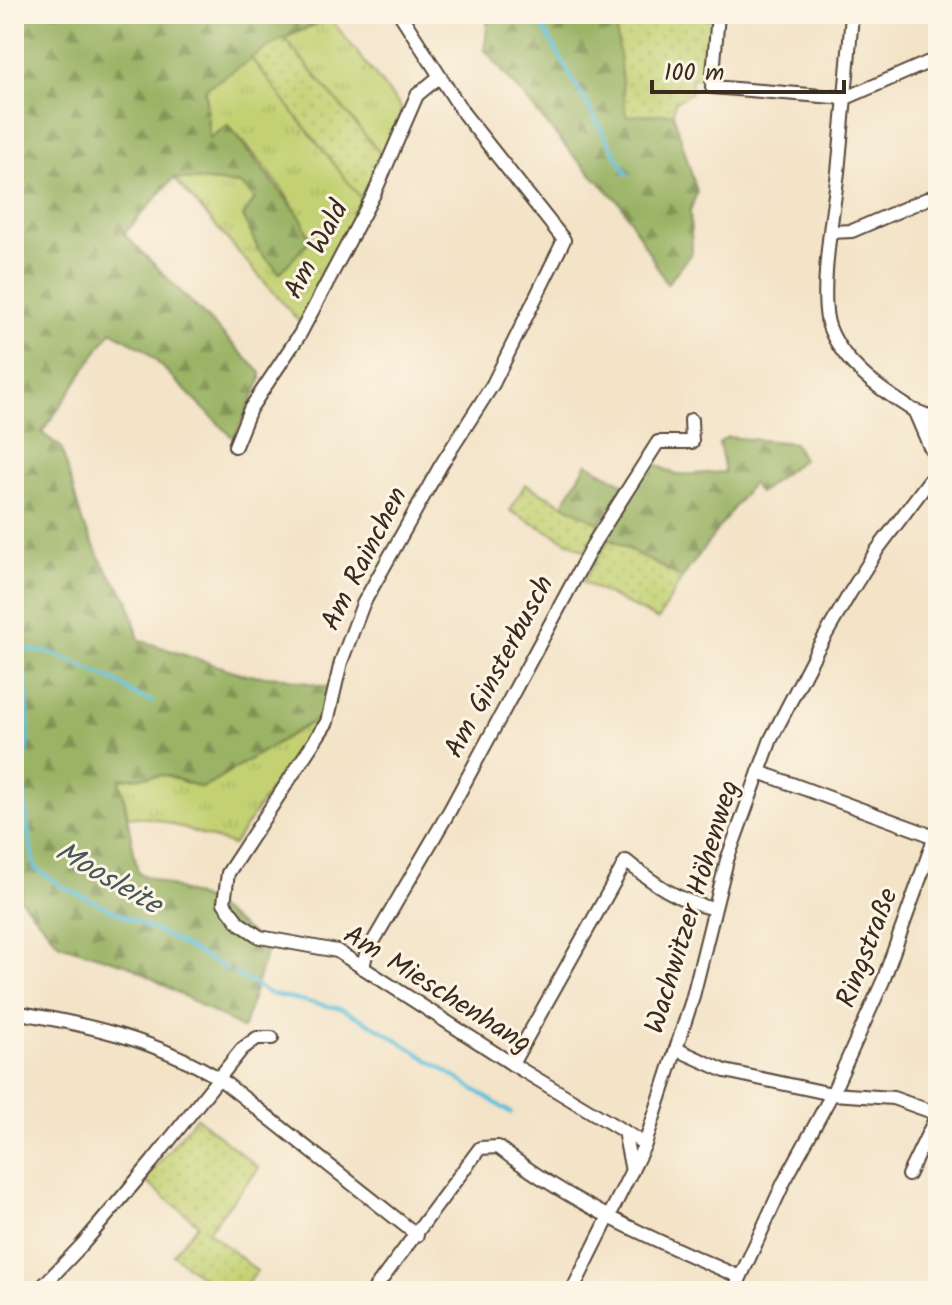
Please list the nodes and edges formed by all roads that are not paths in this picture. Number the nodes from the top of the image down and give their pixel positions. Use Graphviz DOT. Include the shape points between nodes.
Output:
graph roads {
  1 [pos="400,14"];
  2 [pos="718,14"];
  3 [pos="852,14"];
  4 [pos="938,58"];
  5 [pos="439,77"];
  6 [pos="846,98"];
  7 [pos="938,194"];
  8 [pos="831,232"];
  9 [pos="916,412"];
  10 [pos="691,420"];
  11 [pos="938,421"];
  12 [pos="235,446"];
  13 [pos="938,456"];
  14 [pos="938,469"];
  15 [pos="759,772"];
  16 [pos="224,903"];
  17 [pos="714,909"];
  18 [pos="363,968"];
  19 [pos="14,1012"];
  20 [pos="272,1038"];
  21 [pos="676,1049"];
  22 [pos="512,1064"];
  23 [pos="220,1079"];
  24 [pos="832,1094"];
  25 [pos="938,1114"];
  26 [pos="624,1131"];
  27 [pos="645,1144"];
  28 [pos="632,1172"];
  29 [pos="908,1175"];
  30 [pos="607,1217"];
  31 [pos="417,1235"];
  32 [pos="740,1277"];
  33 [pos="38,1291"];
  34 [pos="373,1291"];
  35 [pos="572,1291"];
  36 [pos="734,1291"];
  1 -- 5 [label="street"];
  2 -- 6 [label="street" via="712,87"];
  3 -- 6 [label="street"];
  4 -- 6 [label="street"];
  5 -- 12 [label="street, Am Wald" via="417,95 360,220 300,334 250,409"];
  5 -- 16 [label="street, Am Rainchen" via="564,240 493,384 363,604 341,662 327,722 228,873"];
  6 -- 8 [label="street"];
  7 -- 8 [label="street" via="852,231"];
  8 -- 9 [label="street" via="825,287 828,326 861,373"];
  9 -- 11 [label="street"];
  9 -- 13 [label="street"];
  10 -- 18 [label="street, Am Ginsterbusch" via="692,442 658,442 614,508 366,954"];
  14 -- 15 [label="street, Wachwitzer Höhenweg" via="850,593 786,708"];
  15 -- 17 [label="street, Wachwitzer Höhenweg"];
  15 -- 24 [label="street, Ringstraße" via="932,838 883,981"];
  16 -- 18 [label="street, Am Mieschenhang" via="239,923 260,937 325,947"];
  17 -- 21 [label="street, Wachwitzer Höhenweg"];
  17 -- 22 [label="street" via="658,887 626,861"];
  18 -- 22 [label="street, Am Mieschenhang"];
  19 -- 23 [label="street" via="83,1024 142,1042"];
  20 -- 23 [label="street" via="249,1042"];
  21 -- 24 [label="street" via="725,1071"];
  21 -- 27 [label="street, Wachwitzer Höhenweg"];
  22 -- 26 [label="street, Am Mieschenhang"];
  23 -- 31 [label="street"];
  23 -- 33 [label="street"];
  24 -- 25 [label="street" via="893,1098"];
  24 -- 32 [label="street"];
  25 -- 29 [label="street"];
  26 -- 27 [label="street, Am Mieschenhang"];
  26 -- 28 [label="street"];
  27 -- 28 [label="street, Wachwitzer Höhenweg"];
  28 -- 30 [label="street, Wachwitzer Höhenweg"];
  30 -- 31 [label="street" via="498,1147 480,1148"];
  30 -- 32 [label="street"];
  30 -- 35 [label="street, Wachwitzer Höhenweg"];
  31 -- 34 [label="street"];
  32 -- 36 [label="street"];
}
